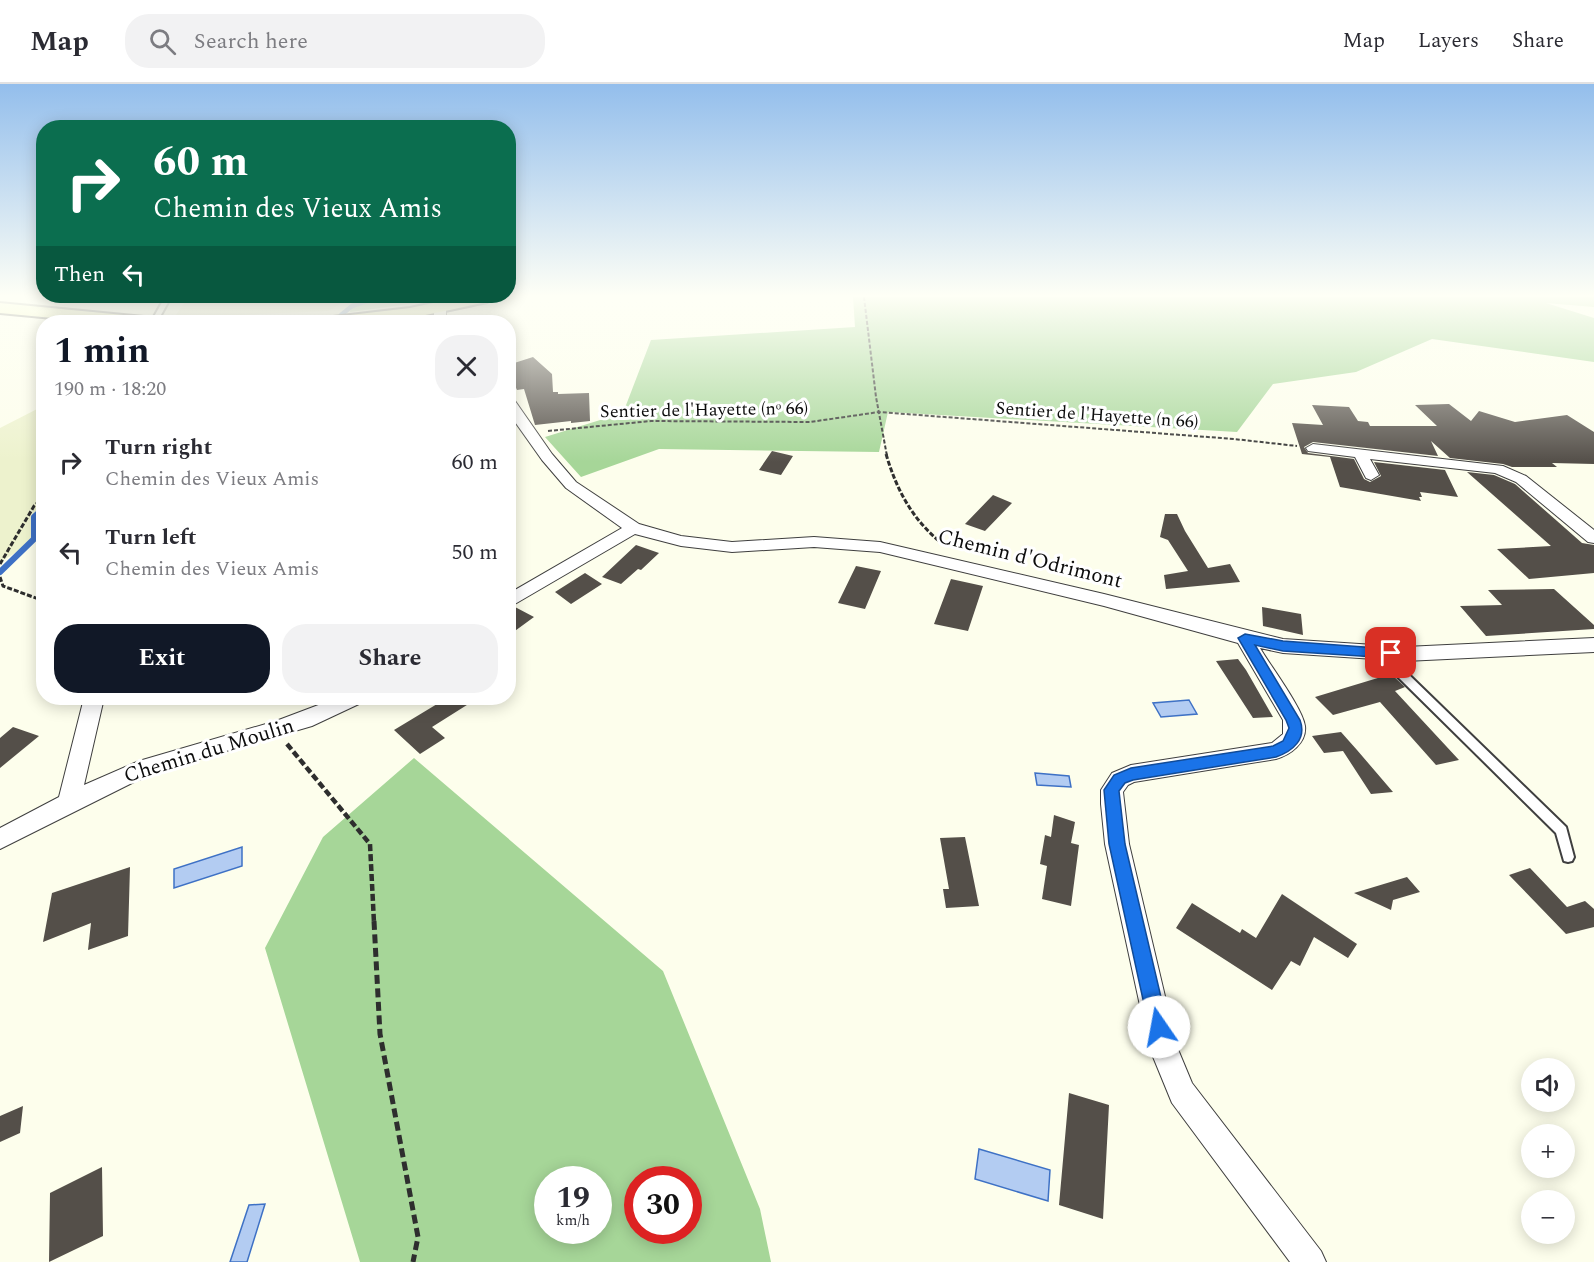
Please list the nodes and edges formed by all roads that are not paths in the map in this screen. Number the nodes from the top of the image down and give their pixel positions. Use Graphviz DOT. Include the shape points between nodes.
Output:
graph roads {
  1 [pos="516,413"];
  2 [pos="1313,448"];
  3 [pos="1360,453"];
  4 [pos="1371,475"];
  5 [pos="633,528"];
  6 [pos="1594,538"];
  7 [pos="516,597"];
  8 [pos="1245,638"];
  9 [pos="1594,645"];
  10 [pos="1391,653"];
  11 [pos="92,705"];
  12 [pos="339,705"];
  13 [pos="69,802"];
  14 [pos="0,839"];
  15 [pos="1568,857"];
  16 [pos="1310,1262"];
  1 -- 5 [label="street, Chemin d'Odrimont" via="571,485"];
  2 -- 3 [label="street"];
  3 -- 4 [label="street"];
  3 -- 6 [label="street" via="1480,465 1512,474"];
  5 -- 7 [label="street"];
  5 -- 8 [label="street, Chemin d'Odrimont" via="705,546 814,542 897,550"];
  8 -- 10 [label="street, Chemin d'Odrimont" via="1283,646"];
  8 -- 16 [label="street" via="1293,720 1294,738 1276,751 1131,774 1120,779 1112,790 1112,804 1117,844 1163,1047 1182,1093"];
  9 -- 10 [label="street, Chemin d'Odrimont"];
  10 -- 15 [label="lane" via="1401,673 1562,831"];
  11 -- 13 [label="street"];
  12 -- 13 [label="street, Chemin du Moulin" via="298,724 148,767"];
  13 -- 14 [label="street, Chemin du Moulin"];
}
